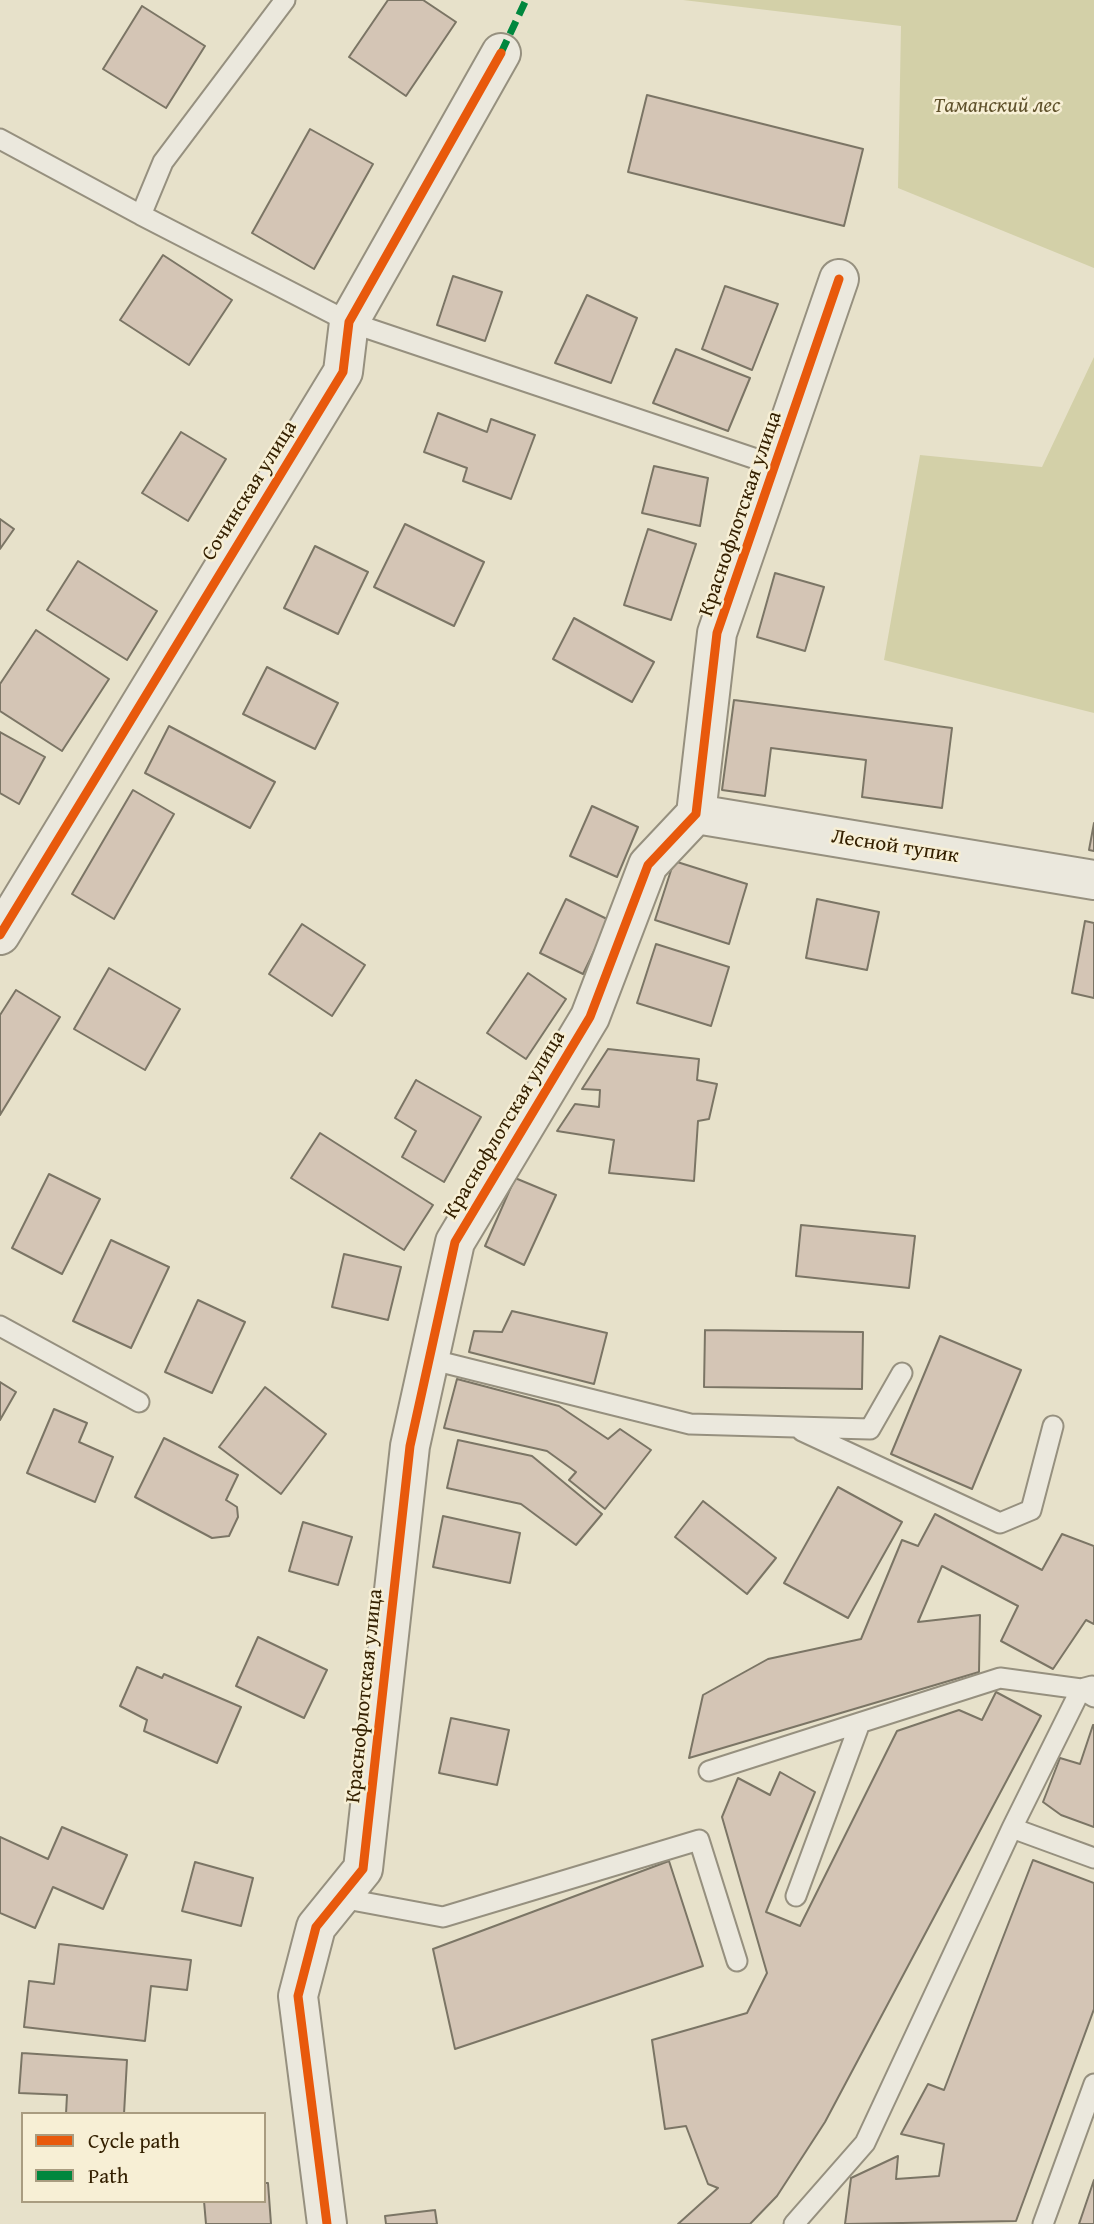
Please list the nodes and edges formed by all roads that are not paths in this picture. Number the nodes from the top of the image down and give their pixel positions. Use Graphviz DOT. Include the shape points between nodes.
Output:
graph roads {
  1 [pos="285,0"];
  2 [pos="500,53"];
  3 [pos="0,139"];
  4 [pos="141,215"];
  5 [pos="839,279"];
  6 [pos="349,322"];
  7 [pos="777,466"];
  8 [pos="696,814"];
  9 [pos="1094,880"];
  10 [pos="0,935"];
  11 [pos="0,1326"];
  12 [pos="429,1359"];
  13 [pos="902,1373"];
  14 [pos="139,1402"];
  15 [pos="1053,1426"];
  16 [pos="795,1427"];
  17 [pos="1090,1691"];
  18 [pos="860,1723"];
  19 [pos="709,1771"];
  20 [pos="1012,1829"];
  21 [pos="1094,1858"];
  22 [pos="796,1896"];
  23 [pos="341,1898"];
  24 [pos="737,1961"];
  25 [pos="1094,2084"];
  26 [pos="327,2224"];
  27 [pos="794,2224"];
  28 [pos="1043,2224"];
  1 -- 4 [label="lane" via="163,162"];
  2 -- 6 [label="street, Сочинская улица"];
  3 -- 4 [label="lane"];
  4 -- 6 [label="lane"];
  5 -- 7 [label="street, Краснофлотская улица"];
  6 -- 7 [label="lane"];
  6 -- 10 [label="street, Сочинская улица" via="344,372"];
  7 -- 8 [label="street, Краснофлотская улица" via="718,633"];
  8 -- 9 [label="street, Лесной тупик"];
  8 -- 12 [label="street, Краснофлотская улица" via="648,865 590,1017 455,1242"];
  11 -- 14 [label="lane"];
  12 -- 16 [label="lane" via="690,1424"];
  12 -- 23 [label="street, Краснофлотская улица" via="410,1446 363,1869"];
  13 -- 16 [label="lane" via="870,1429"];
  15 -- 16 [label="lane" via="1031,1510 1000,1523"];
  17 -- 18 [label="lane" via="1000,1678"];
  17 -- 20 [label="lane"];
  18 -- 19 [label="lane"];
  18 -- 22 [label="lane"];
  20 -- 21 [label="lane"];
  20 -- 27 [label="lane" via="865,2143"];
  23 -- 24 [label="lane" via="443,1917 699,1840"];
  23 -- 26 [label="street, Краснофлотская улица" via="316,1927 298,1996"];
  25 -- 28 [label="lane"];
}
